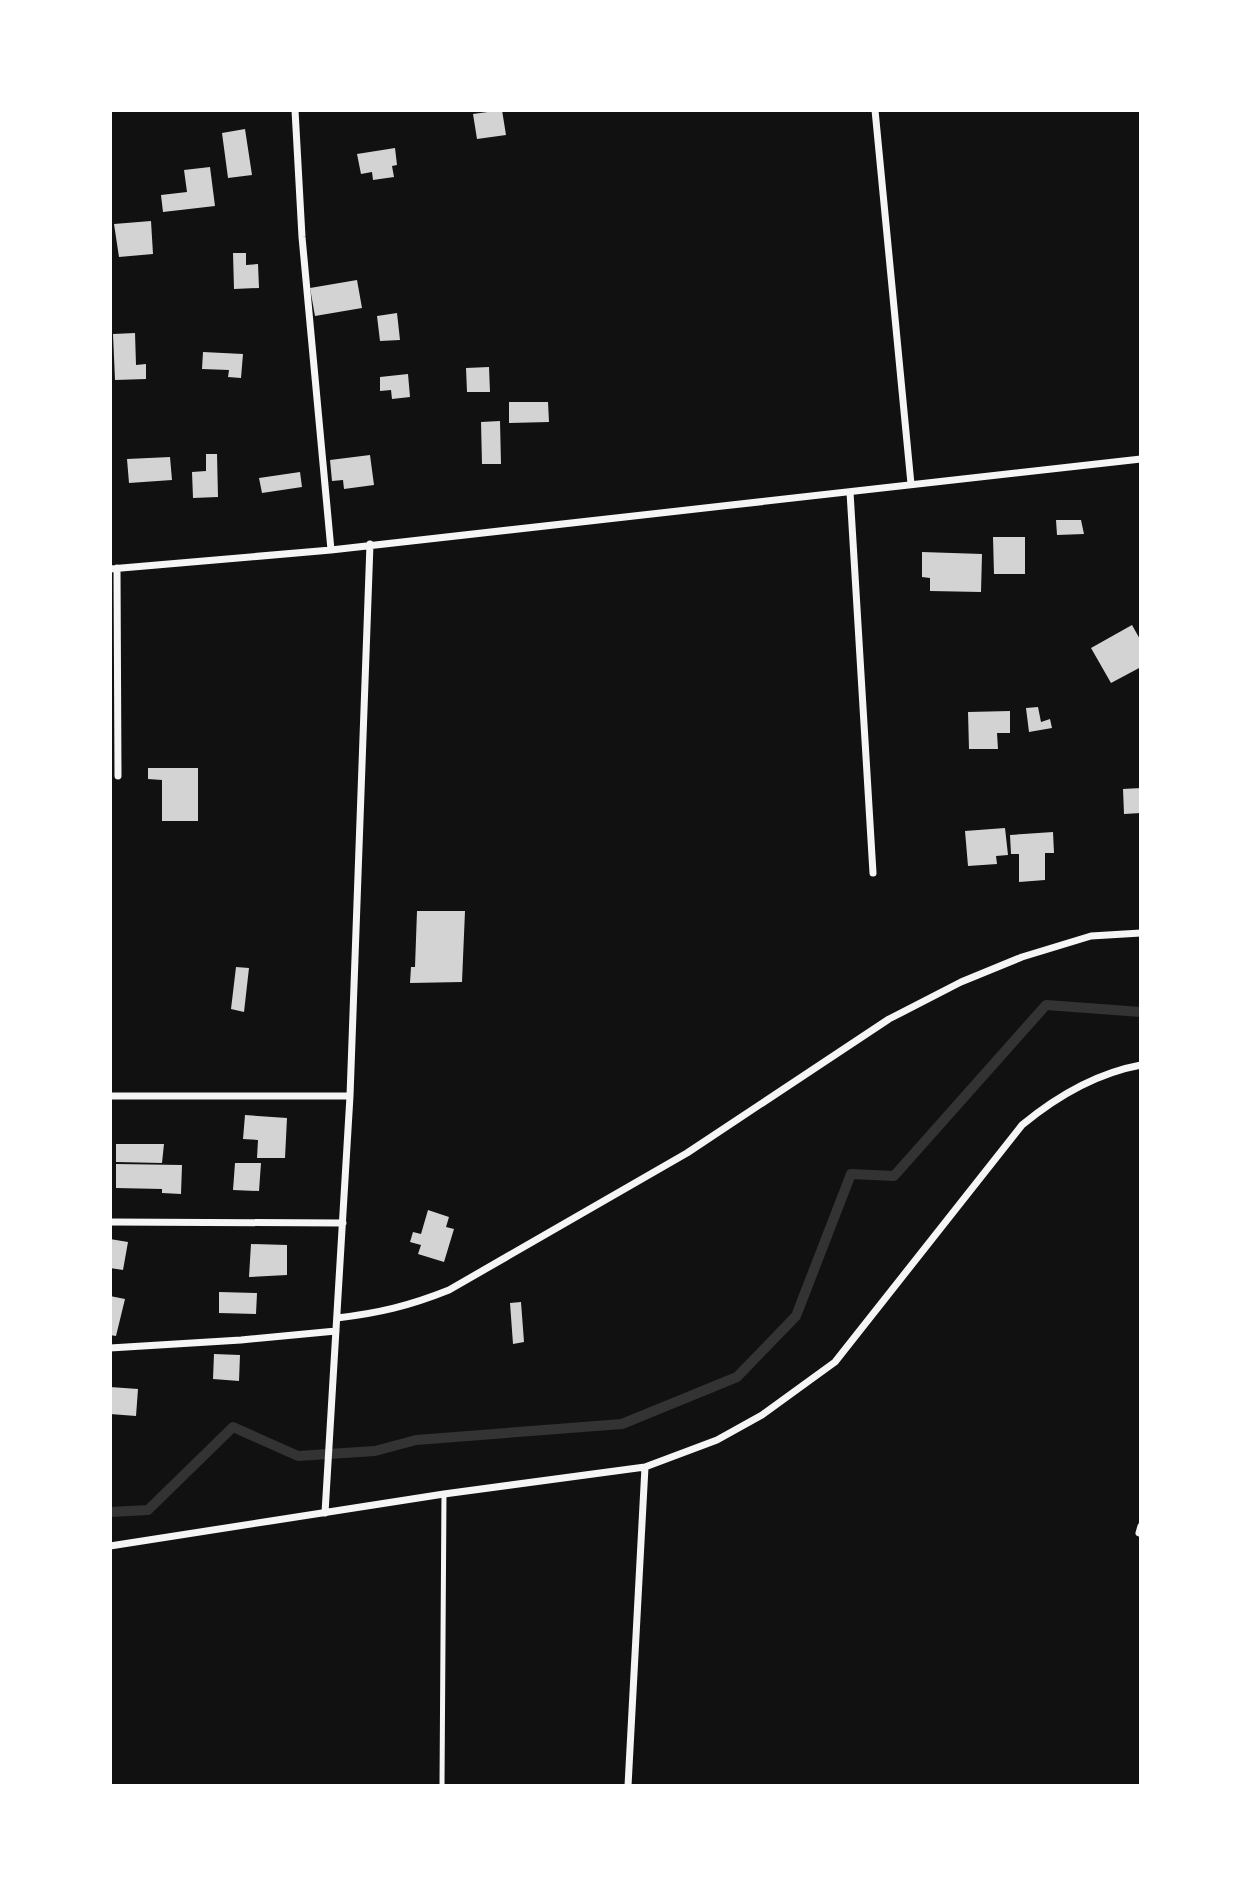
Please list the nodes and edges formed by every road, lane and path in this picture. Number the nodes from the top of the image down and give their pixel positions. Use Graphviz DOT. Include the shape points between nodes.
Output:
graph roads {
  1 [pos="295,110"];
  2 [pos="875,110"];
  3 [pos="1141,459"];
  4 [pos="911,484"];
  5 [pos="850,492"];
  6 [pos="369,544"];
  7 [pos="331,550"];
  8 [pos="114,569"];
  9 [pos="118,776"];
  10 [pos="873,873"];
  11 [pos="1141,933"];
  12 [pos="1141,1065"];
  13 [pos="110,1096"];
  14 [pos="350,1097"];
  15 [pos="110,1222"];
  16 [pos="342,1223"];
  17 [pos="337,1318"];
  18 [pos="336,1331"];
  19 [pos="110,1348"];
  20 [pos="645,1467"];
  21 [pos="444,1494"];
  22 [pos="325,1513"];
  23 [pos="110,1546"];
  24 [pos="442,1786"];
  25 [pos="628,1786"];
  1 -- 7 [label="street"];
  2 -- 4 [label="street"];
  3 -- 4 [label="street"];
  4 -- 5 [label="street"];
  5 -- 6 [label="street"];
  5 -- 10 [label="street"];
  6 -- 7 [label="street"];
  6 -- 14 [label="street"];
  7 -- 8 [label="street"];
  8 -- 9 [label="street"];
  11 -- 17 [label="street" via="1091,936 961,982 889,1019 687,1153 449,1290 381,1313"];
  12 -- 20 [label="street" via="1080,1087 1022,1125 835,1362 762,1415 717,1440"];
  13 -- 14 [label="street"];
  14 -- 16 [label="street"];
  15 -- 16 [label="street"];
  16 -- 17 [label="street"];
  17 -- 18 [label="street"];
  18 -- 19 [label="street"];
  18 -- 22 [label="street"];
  20 -- 21 [label="street"];
  20 -- 25 [label="street"];
  21 -- 22 [label="street"];
  21 -- 24 [label="lane"];
  22 -- 23 [label="street"];
}
